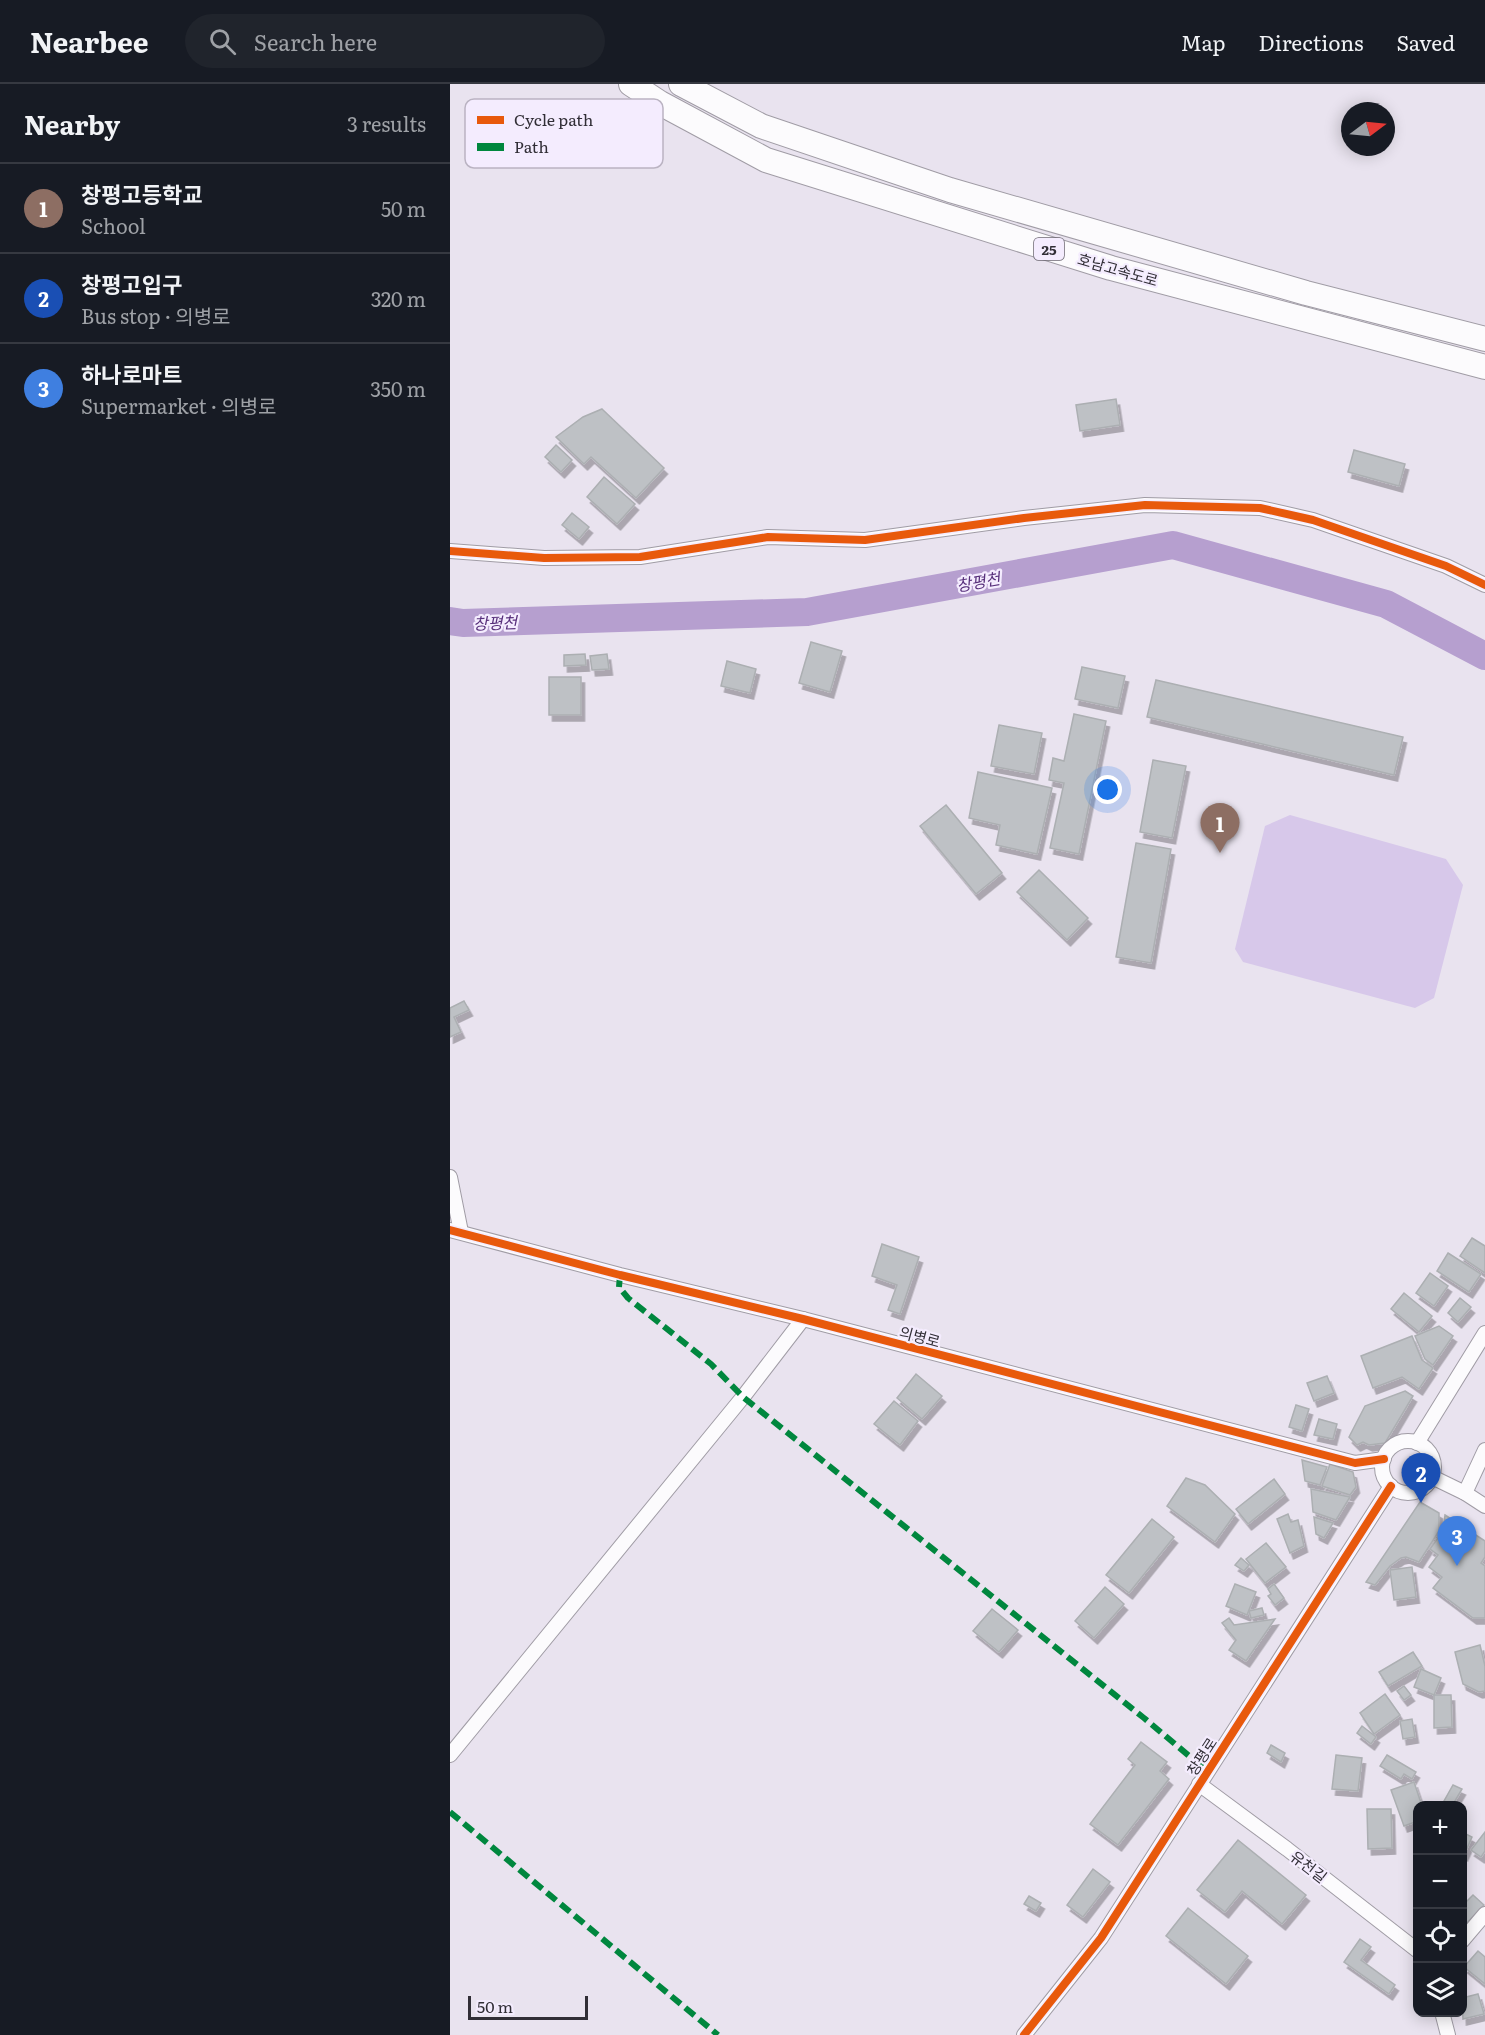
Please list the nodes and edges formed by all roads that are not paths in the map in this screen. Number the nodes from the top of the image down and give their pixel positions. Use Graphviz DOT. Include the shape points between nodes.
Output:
graph roads {
  1 [pos="631,84"];
  2 [pos="681,84"];
  3 [pos="654,99"];
  4 [pos="663,105"];
  5 [pos="1485,339"];
  6 [pos="1485,366"];
  7 [pos="450,551"];
  8 [pos="1485,585"];
  9 [pos="450,1177"];
  10 [pos="455,1231"];
  11 [pos="803,1319"];
  12 [pos="1485,1333"];
  13 [pos="1417,1443"];
  14 [pos="1485,1449"];
  15 [pos="1384,1459"];
  16 [pos="1432,1477"];
  17 [pos="1392,1486"];
  18 [pos="1465,1493"];
  19 [pos="1485,1506"];
  20 [pos="450,1755"];
  21 [pos="1199,1784"];
  22 [pos="1485,1914"];
  23 [pos="1467,1935"];
  24 [pos="1413,1948"];
  25 [pos="1444,2017"];
  26 [pos="1024,2035"];
  27 [pos="1448,2035"];
  1 -- 3 [label="highway, 호남고속도로 / 25"];
  2 -- 5 [label="highway, 호남고속도로 / 25" via="761,126 950,190 1306,293"];
  4 -- 6 [label="highway, 호남고속도로 / 25" via="766,160 1111,268"];
  7 -- 8 [label="street" via="544,558 640,557 768,537 865,540 1145,505 1260,508 1324,524 1446,566"];
  9 -- 10 [label="street"];
  10 -- 11 [label="street, 의병로"];
  11 -- 15 [label="street, 의병로" via="1355,1464"];
  11 -- 20 [label="street"];
  12 -- 13 [label="street"];
  13 -- 15 [label="street" via="1402,1441"];
  13 -- 16 [label="street" via="1432,1455"];
  14 -- 18 [label="street"];
  15 -- 17 [label="street" via="1384,1475"];
  16 -- 17 [label="street" via="1425,1487 1410,1493"];
  16 -- 18 [label="street"];
  17 -- 21 [label="street, 창평로"];
  18 -- 19 [label="street"];
  21 -- 24 [label="street, 유천길"];
  21 -- 26 [label="street, 창평로" via="1101,1938"];
  22 -- 23 [label="street"];
  25 -- 27 [label="street"];
}
